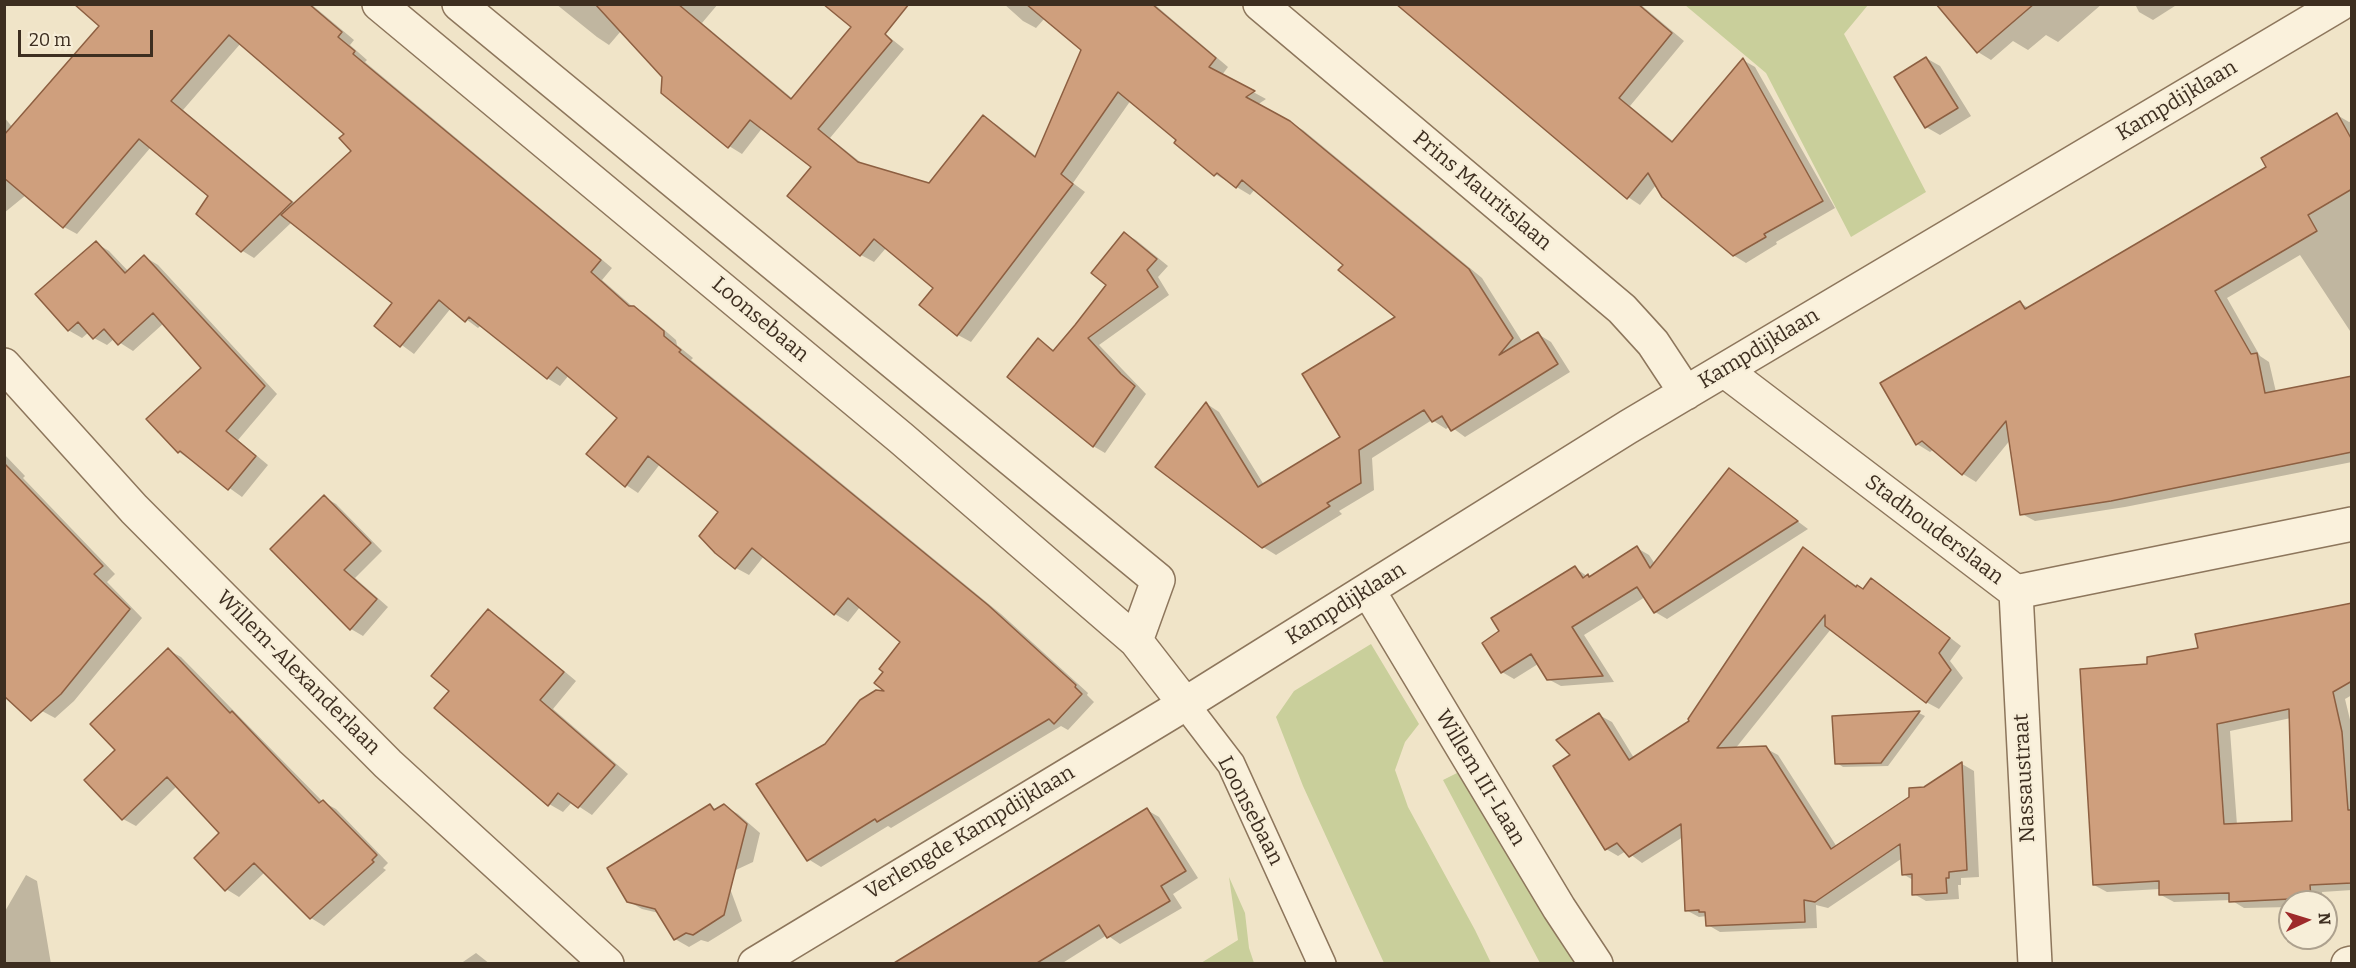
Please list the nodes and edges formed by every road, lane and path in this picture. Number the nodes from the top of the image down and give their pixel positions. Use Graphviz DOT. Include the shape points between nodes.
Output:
graph roads {
  1 [pos="379,4"];
  2 [pos="459,4"];
  3 [pos="1260,4"];
  4 [pos="2340,4"];
  5 [pos="4,365"];
  6 [pos="1724,370"];
  7 [pos="1686,393"];
  8 [pos="2352,524"];
  9 [pos="1368,590"];
  10 [pos="2016,592"];
  11 [pos="1136,641"];
  12 [pos="1185,704"];
  13 [pos="607,963"];
  14 [pos="755,963"];
  15 [pos="1322,963"];
  16 [pos="1596,963"];
  17 [pos="2035,963"];
  1 -- 11 [label="street, Loonsebaan" via="901,438"];
  2 -- 11 [label="street" via="1158,580"];
  3 -- 7 [label="street, Prins Mauritslaan" via="1622,309 1653,343"];
  4 -- 6 [label="street, Kampdijklaan"];
  5 -- 13 [label="street, Willem-Alexanderlaan" via="134,509 388,764"];
  6 -- 7 [label="street, Kampdijklaan"];
  6 -- 10 [label="street, Stadhouderslaan"];
  7 -- 9 [label="street, Kampdijklaan"];
  8 -- 10 [label="street, Stadhouderslaan"];
  9 -- 12 [label="street, Kampdijklaan"];
  9 -- 16 [label="street, Willem III-Laan"];
  10 -- 17 [label="street, Nassaustraat"];
  11 -- 12 [label="street, Loonsebaan"];
  12 -- 14 [label="street, Verlengde Kampdijklaan"];
  12 -- 15 [label="lane, Loonsebaan" via="1231,764"];
}
